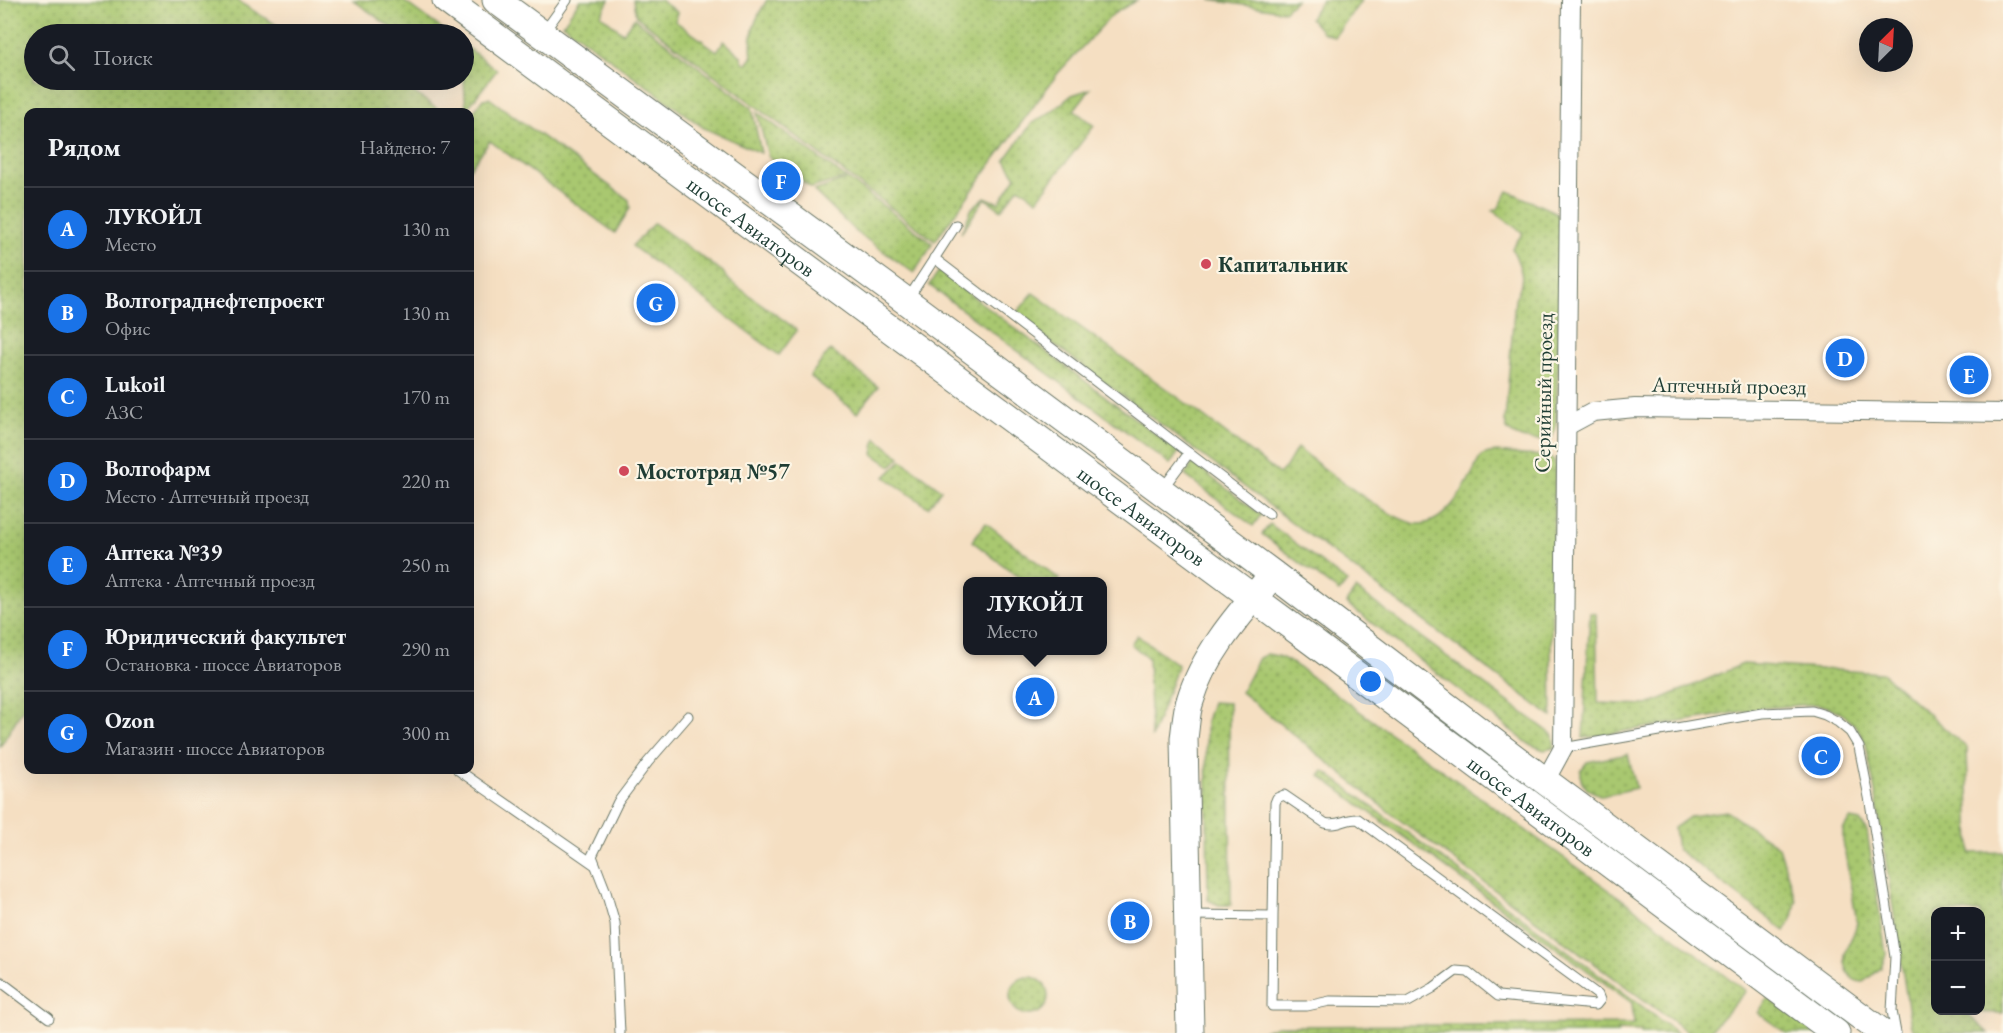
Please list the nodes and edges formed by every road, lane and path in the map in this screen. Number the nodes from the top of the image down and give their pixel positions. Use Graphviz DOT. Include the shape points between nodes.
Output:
graph roads {
  1 [pos="446,0"];
  2 [pos="496,0"];
  3 [pos="567,0"];
  4 [pos="1571,0"];
  5 [pos="543,34"];
  6 [pos="956,225"];
  7 [pos="934,258"];
  8 [pos="906,301"];
  9 [pos="2003,413"];
  10 [pos="1567,426"];
  11 [pos="1189,453"];
  12 [pos="1160,491"];
  13 [pos="1269,514"];
  14 [pos="1273,574"];
  15 [pos="1253,599"];
  16 [pos="688,716"];
  17 [pos="1563,748"];
  18 [pos="464,774"];
  19 [pos="1545,781"];
  20 [pos="596,866"];
  21 [pos="1188,915"];
  22 [pos="1273,916"];
  23 [pos="0,981"];
  24 [pos="50,1018"];
  25 [pos="620,1033"];
  26 [pos="1190,1033"];
  27 [pos="1836,1033"];
  28 [pos="1883,1033"];
  29 [pos="1896,1033"];
  1 -- 15 [label="main road, шоссе Авиаторов"];
  2 -- 5 [label="main road, шоссе Авиаторов"];
  3 -- 5 [label="lane"];
  4 -- 10 [label="street, Серийный проезд"];
  5 -- 8 [label="main road, шоссе Авиаторов"];
  6 -- 7 [label="lane"];
  7 -- 8 [label="lane"];
  7 -- 11 [label="lane"];
  8 -- 12 [label="main road, шоссе Авиаторов"];
  9 -- 10 [label="street, Аптечный проезд" via="1635,408 1593,412"];
  10 -- 17 [label="street, Серийный проезд"];
  11 -- 12 [label="lane"];
  11 -- 13 [label="lane"];
  12 -- 14 [label="main road, шоссе Авиаторов"];
  14 -- 15 [label="main road"];
  14 -- 19 [label="main road, шоссе Авиаторов"];
  15 -- 21 [label="main road" via="1201,671 1189,703 1184,738"];
  15 -- 27 [label="main road, шоссе Авиаторов"];
  16 -- 20 [label="lane" via="618,802 592,856"];
  17 -- 19 [label="street, Серийный проезд"];
  17 -- 29 [label="lane" via="1762,712 1812,711 1850,732 1859,747 1866,780 1895,957 1892,1011"];
  18 -- 20 [label="lane"];
  19 -- 28 [label="main road, шоссе Авиаторов"];
  20 -- 25 [label="lane" via="615,923"];
  21 -- 22 [label="lane"];
  21 -- 26 [label="main road"];
  22 -- 22 [label="lane" via="1275,803 1284,795 1325,824 1358,819 1600,1000 1596,1005 1498,996 1468,972 1456,971 1407,1002 1330,1001 1307,1006 1272,1006"];
  23 -- 24 [label="lane"];
}
